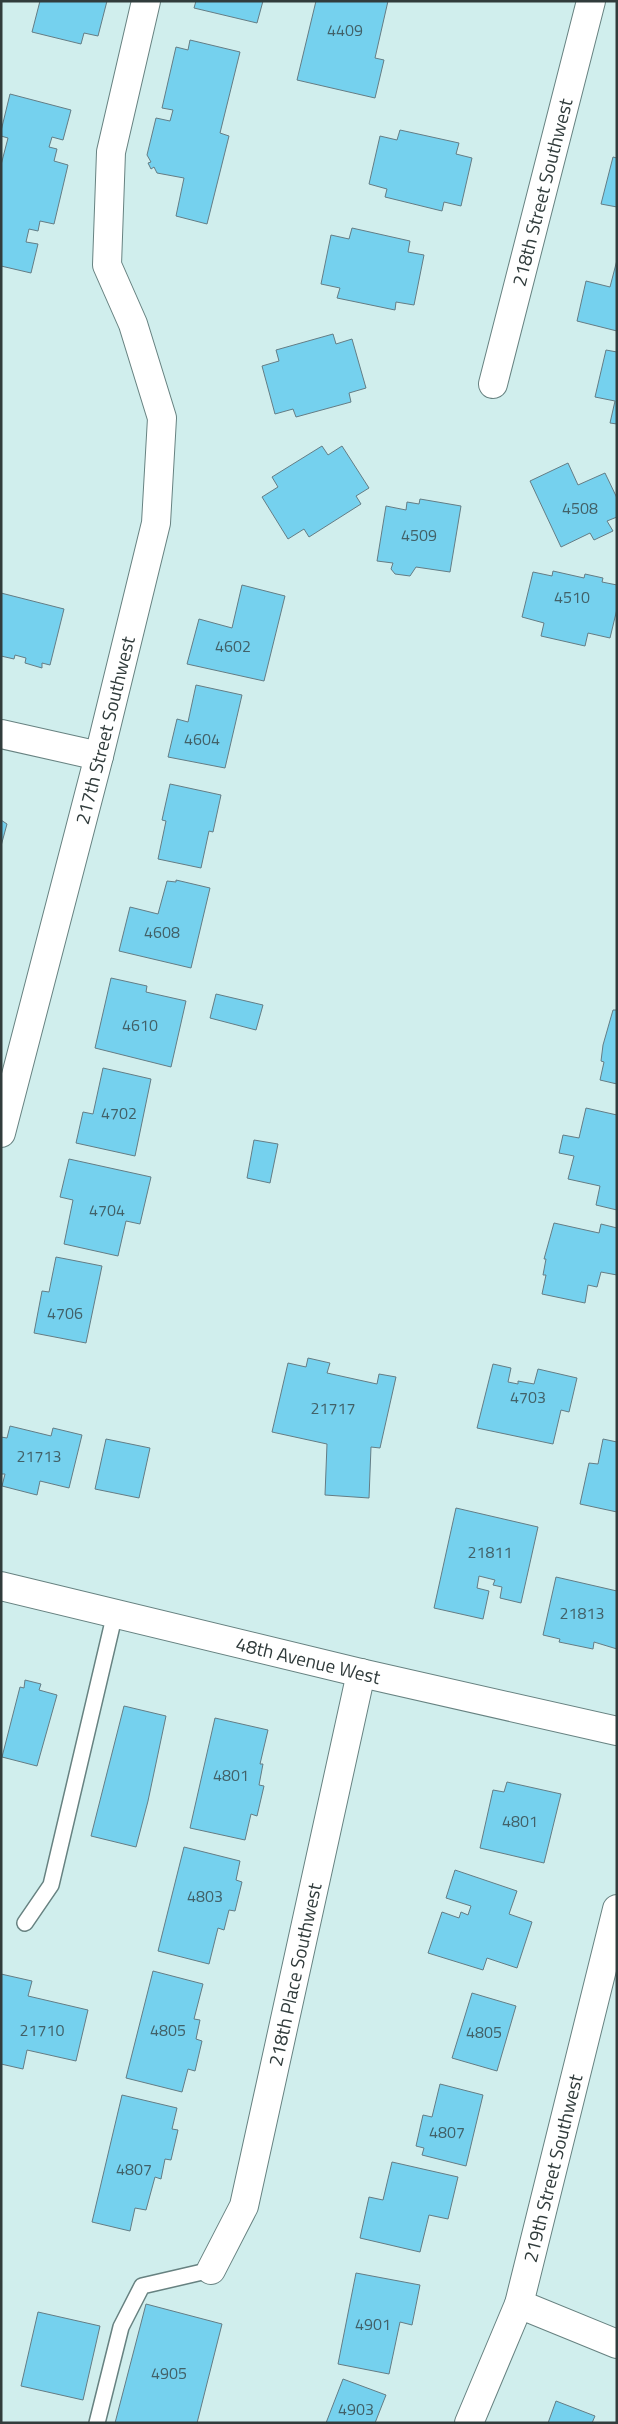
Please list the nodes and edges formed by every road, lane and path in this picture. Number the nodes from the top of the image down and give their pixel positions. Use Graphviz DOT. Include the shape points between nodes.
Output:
graph roads {
  1 [pos="146,1"];
  2 [pos="591,1"];
  3 [pos="493,384"];
  4 [pos="1,734"];
  5 [pos="99,756"];
  6 [pos="1,1132"];
  7 [pos="1,1586"];
  8 [pos="115,1613"];
  9 [pos="361,1673"];
  10 [pos="617,1731"];
  11 [pos="617,1909"];
  12 [pos="24,1923"];
  13 [pos="211,2270"];
  14 [pos="518,2304"];
  15 [pos="617,2344"];
  16 [pos="98,2423"];
  17 [pos="469,2423"];
  1 -- 5 [label="street, 217th Street Southwest" via="111,162 107,265 133,324 162,418 156,522"];
  2 -- 3 [label="street, 218th Street Southwest"];
  4 -- 5 [label="street"];
  5 -- 6 [label="street, 217th Street Southwest"];
  7 -- 8 [label="street, 48th Avenue West"];
  8 -- 9 [label="street, 48th Avenue West"];
  8 -- 12 [label="lane" via="51,1885"];
  9 -- 10 [label="street, 48th Avenue West"];
  9 -- 13 [label="street, 218th Place Southwest" via="244,2206"];
  11 -- 14 [label="street, 219th Street Southwest"];
  13 -- 16 [label="lane" via="142,2286 121,2328"];
  14 -- 15 [label="street"];
  14 -- 17 [label="street, 219th Street Southwest"];
}
